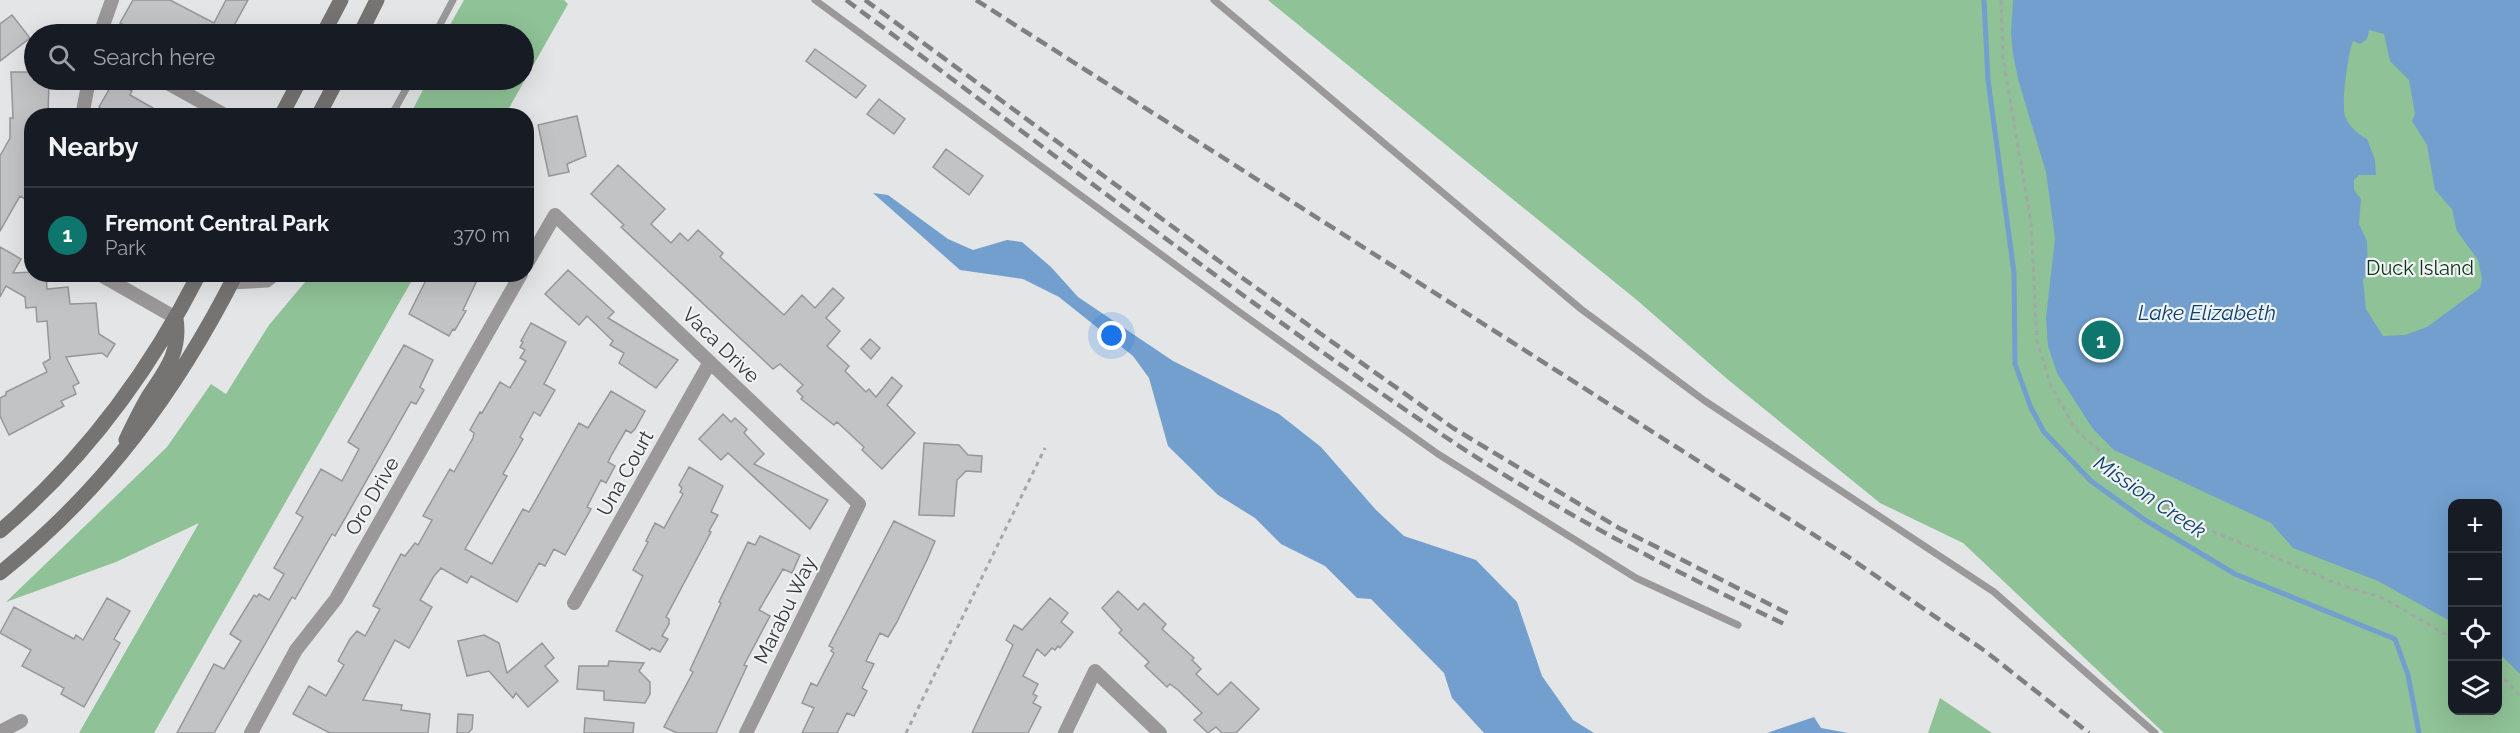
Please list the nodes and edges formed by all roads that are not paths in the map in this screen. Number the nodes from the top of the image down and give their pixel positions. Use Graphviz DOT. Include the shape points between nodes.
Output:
graph roads {
  1 [pos="112,0"];
  2 [pos="340,0"];
  3 [pos="377,0"];
  4 [pos="453,0"];
  5 [pos="815,0"];
  6 [pos="1214,0"];
  7 [pos="104,24"];
  8 [pos="328,24"];
  9 [pos="365,24"];
  10 [pos="440,24"];
  11 [pos="87,90"];
  12 [pos="180,90"];
  13 [pos="295,90"];
  14 [pos="331,90"];
  15 [pos="405,90"];
  16 [pos="84,108"];
  17 [pos="212,108"];
  18 [pos="285,108"];
  19 [pos="322,108"];
  20 [pos="395,108"];
  21 [pos="534,251"];
  22 [pos="113,282"];
  23 [pos="195,282"];
  24 [pos="232,282"];
  25 [pos="241,282"];
  26 [pos="271,282"];
  27 [pos="516,282"];
  28 [pos="176,318"];
  29 [pos="710,362"];
  30 [pos="114,464"];
  31 [pos="859,504"];
  32 [pos="0,531"];
  33 [pos="0,573"];
  34 [pos="574,603"];
  35 [pos="1738,625"];
  36 [pos="21,721"];
  37 [pos="0,732"];
  38 [pos="251,733"];
  39 [pos="746,733"];
  40 [pos="1065,733"];
  41 [pos="1160,733"];
  42 [pos="2155,733"];
  1 -- 7 [label="street"];
  2 -- 8 [label="main road"];
  3 -- 9 [label="main road"];
  4 -- 10 [label="lane"];
  5 -- 35 [label="lane" via="1438,454 1636,578"];
  6 -- 42 [label="lane" via="1581,309 1705,401 1994,592"];
  11 -- 16 [label="street"];
  12 -- 17 [label="street"];
  13 -- 18 [label="main road"];
  14 -- 19 [label="main road"];
  15 -- 20 [label="lane"];
  21 -- 29 [label="street, Vaca Drive" via="555,214"];
  22 -- 28 [label="street"];
  23 -- 28 [label="main road"];
  24 -- 30 [label="main road" via="173,387"];
  25 -- 26 [label="lane" via="258,286"];
  27 -- 38 [label="street, Oro Drive" via="336,599 296,650"];
  28 -- 30 [label="main road" via="178,341 173,357 142,406"];
  28 -- 32 [label="main road" via="140,376 93,437 40,495"];
  29 -- 31 [label="street, Vaca Drive"];
  29 -- 34 [label="street, Una Court"];
  30 -- 33 [label="main road" via="60,520"];
  31 -- 39 [label="street, Marabu Way"];
  36 -- 37 [label="street"];
  40 -- 41 [label="street" via="1095,671"];
}
